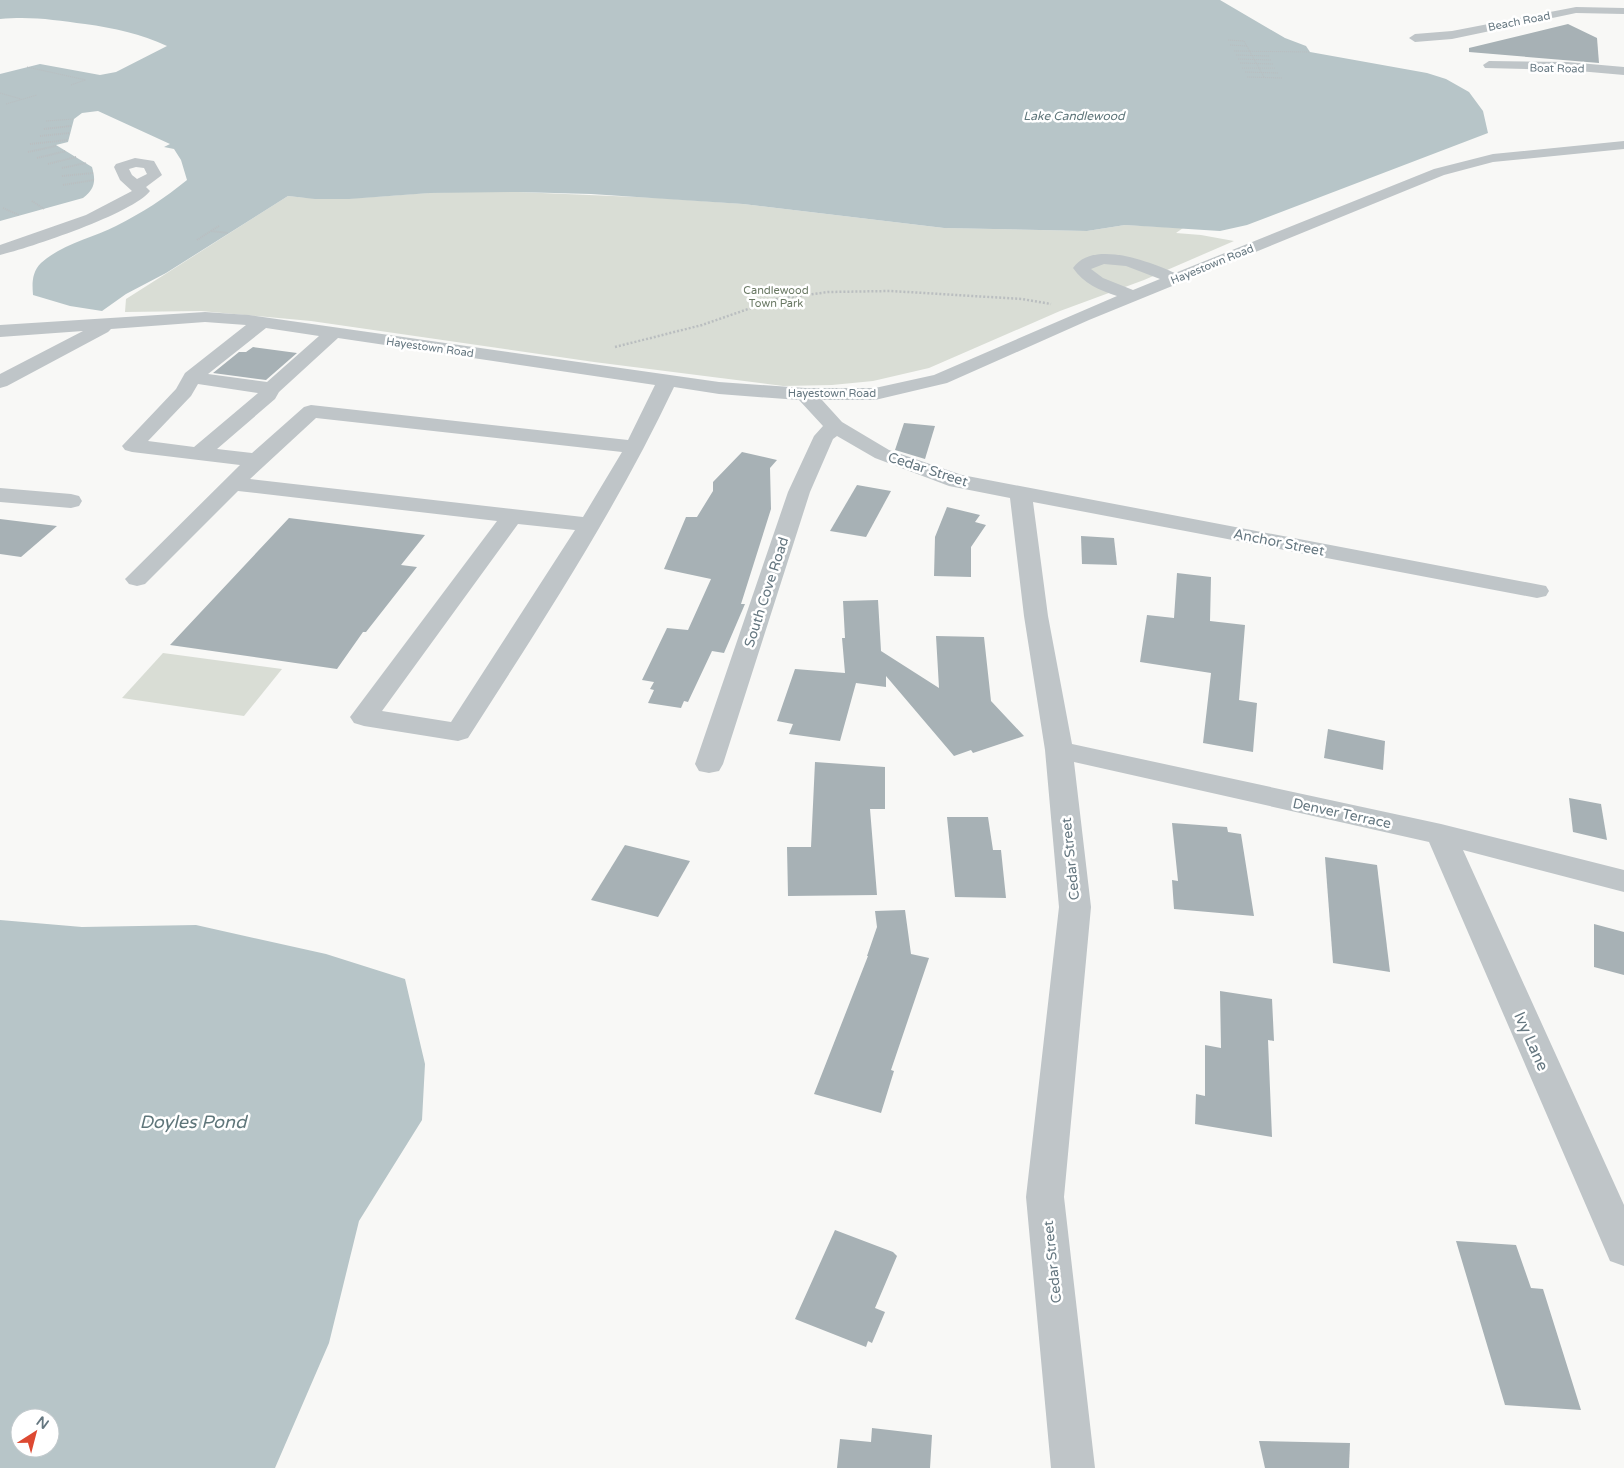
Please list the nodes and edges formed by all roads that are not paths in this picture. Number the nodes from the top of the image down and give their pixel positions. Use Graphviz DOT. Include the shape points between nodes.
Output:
graph roads {
  1 [pos="1624,12"];
  2 [pos="1414,38"];
  3 [pos="1489,65"];
  4 [pos="1624,71"];
  5 [pos="1624,145"];
  6 [pos="136,186"];
  7 [pos="0,250"];
  8 [pos="1150,269"];
  9 [pos="1176,279"];
  10 [pos="1111,286"];
  11 [pos="1134,296"];
  12 [pos="112,322"];
  13 [pos="262,322"];
  14 [pos="0,331"];
  15 [pos="334,332"];
  16 [pos="192,377"];
  17 [pos="0,382"];
  18 [pos="667,382"];
  19 [pos="271,389"];
  20 [pos="805,394"];
  21 [pos="835,426"];
  22 [pos="635,447"];
  23 [pos="198,454"];
  24 [pos="257,460"];
  25 [pos="232,484"];
  26 [pos="1021,494"];
  27 [pos="0,495"];
  28 [pos="71,501"];
  29 [pos="512,516"];
  30 [pos="590,525"];
  31 [pos="137,579"];
  32 [pos="1537,591"];
  33 [pos="1059,750"];
  34 [pos="709,764"];
  35 [pos="1441,834"];
  36 [pos="1624,881"];
  37 [pos="1624,1248"];
  38 [pos="1073,1468"];
  1 -- 2 [label="street, Beach Road" via="1576,10 1452,35"];
  3 -- 4 [label="street, Boat Road"];
  5 -- 9 [label="street, Hayestown Road" via="1493,158 1439,172"];
  6 -- 7 [label="street" via="142,191 128,201"];
  8 -- 9 [label="street"];
  8 -- 10 [label="street" via="1150,274 1138,281"];
  8 -- 10 [label="street" via="1121,259 1089,261 1081,268 1085,275"];
  9 -- 11 [label="street, Hayestown Road"];
  10 -- 11 [label="street"];
  11 -- 20 [label="street, Hayestown Road" via="932,381 875,394"];
  12 -- 13 [label="street, Hayestown Road" via="205,317"];
  12 -- 14 [label="street, Hayestown Road"];
  12 -- 17 [label="street"];
  13 -- 15 [label="street, Hayestown Road"];
  13 -- 16 [label="street"];
  15 -- 18 [label="street, Hayestown Road"];
  15 -- 19 [label="street"];
  16 -- 19 [label="street"];
  16 -- 23 [label="street" via="184,392 132,446"];
  18 -- 20 [label="street, Hayestown Road"];
  18 -- 22 [label="street"];
  19 -- 23 [label="street" via="268,396"];
  20 -- 21 [label="street, Cedar Street"];
  21 -- 26 [label="street, Cedar Street" via="882,454 957,481"];
  21 -- 34 [label="street, South Cove Road" via="824,436 799,492"];
  22 -- 24 [label="street" via="311,411"];
  22 -- 30 [label="street"];
  23 -- 24 [label="street"];
  24 -- 25 [label="street"];
  25 -- 29 [label="street"];
  25 -- 31 [label="street"];
  26 -- 32 [label="street, Anchor Street"];
  26 -- 33 [label="street, Cedar Street" via="1036,616"];
  27 -- 28 [label="street"];
  29 -- 30 [label="street"];
  29 -- 30 [label="street" via="364,717 458,732"];
  33 -- 35 [label="street, Denver Terrace"];
  33 -- 38 [label="street, Cedar Street" via="1075,907 1045,1198"];
  35 -- 36 [label="street, Denver Terrace"];
  35 -- 37 [label="street, Ivy Lane"];
}
